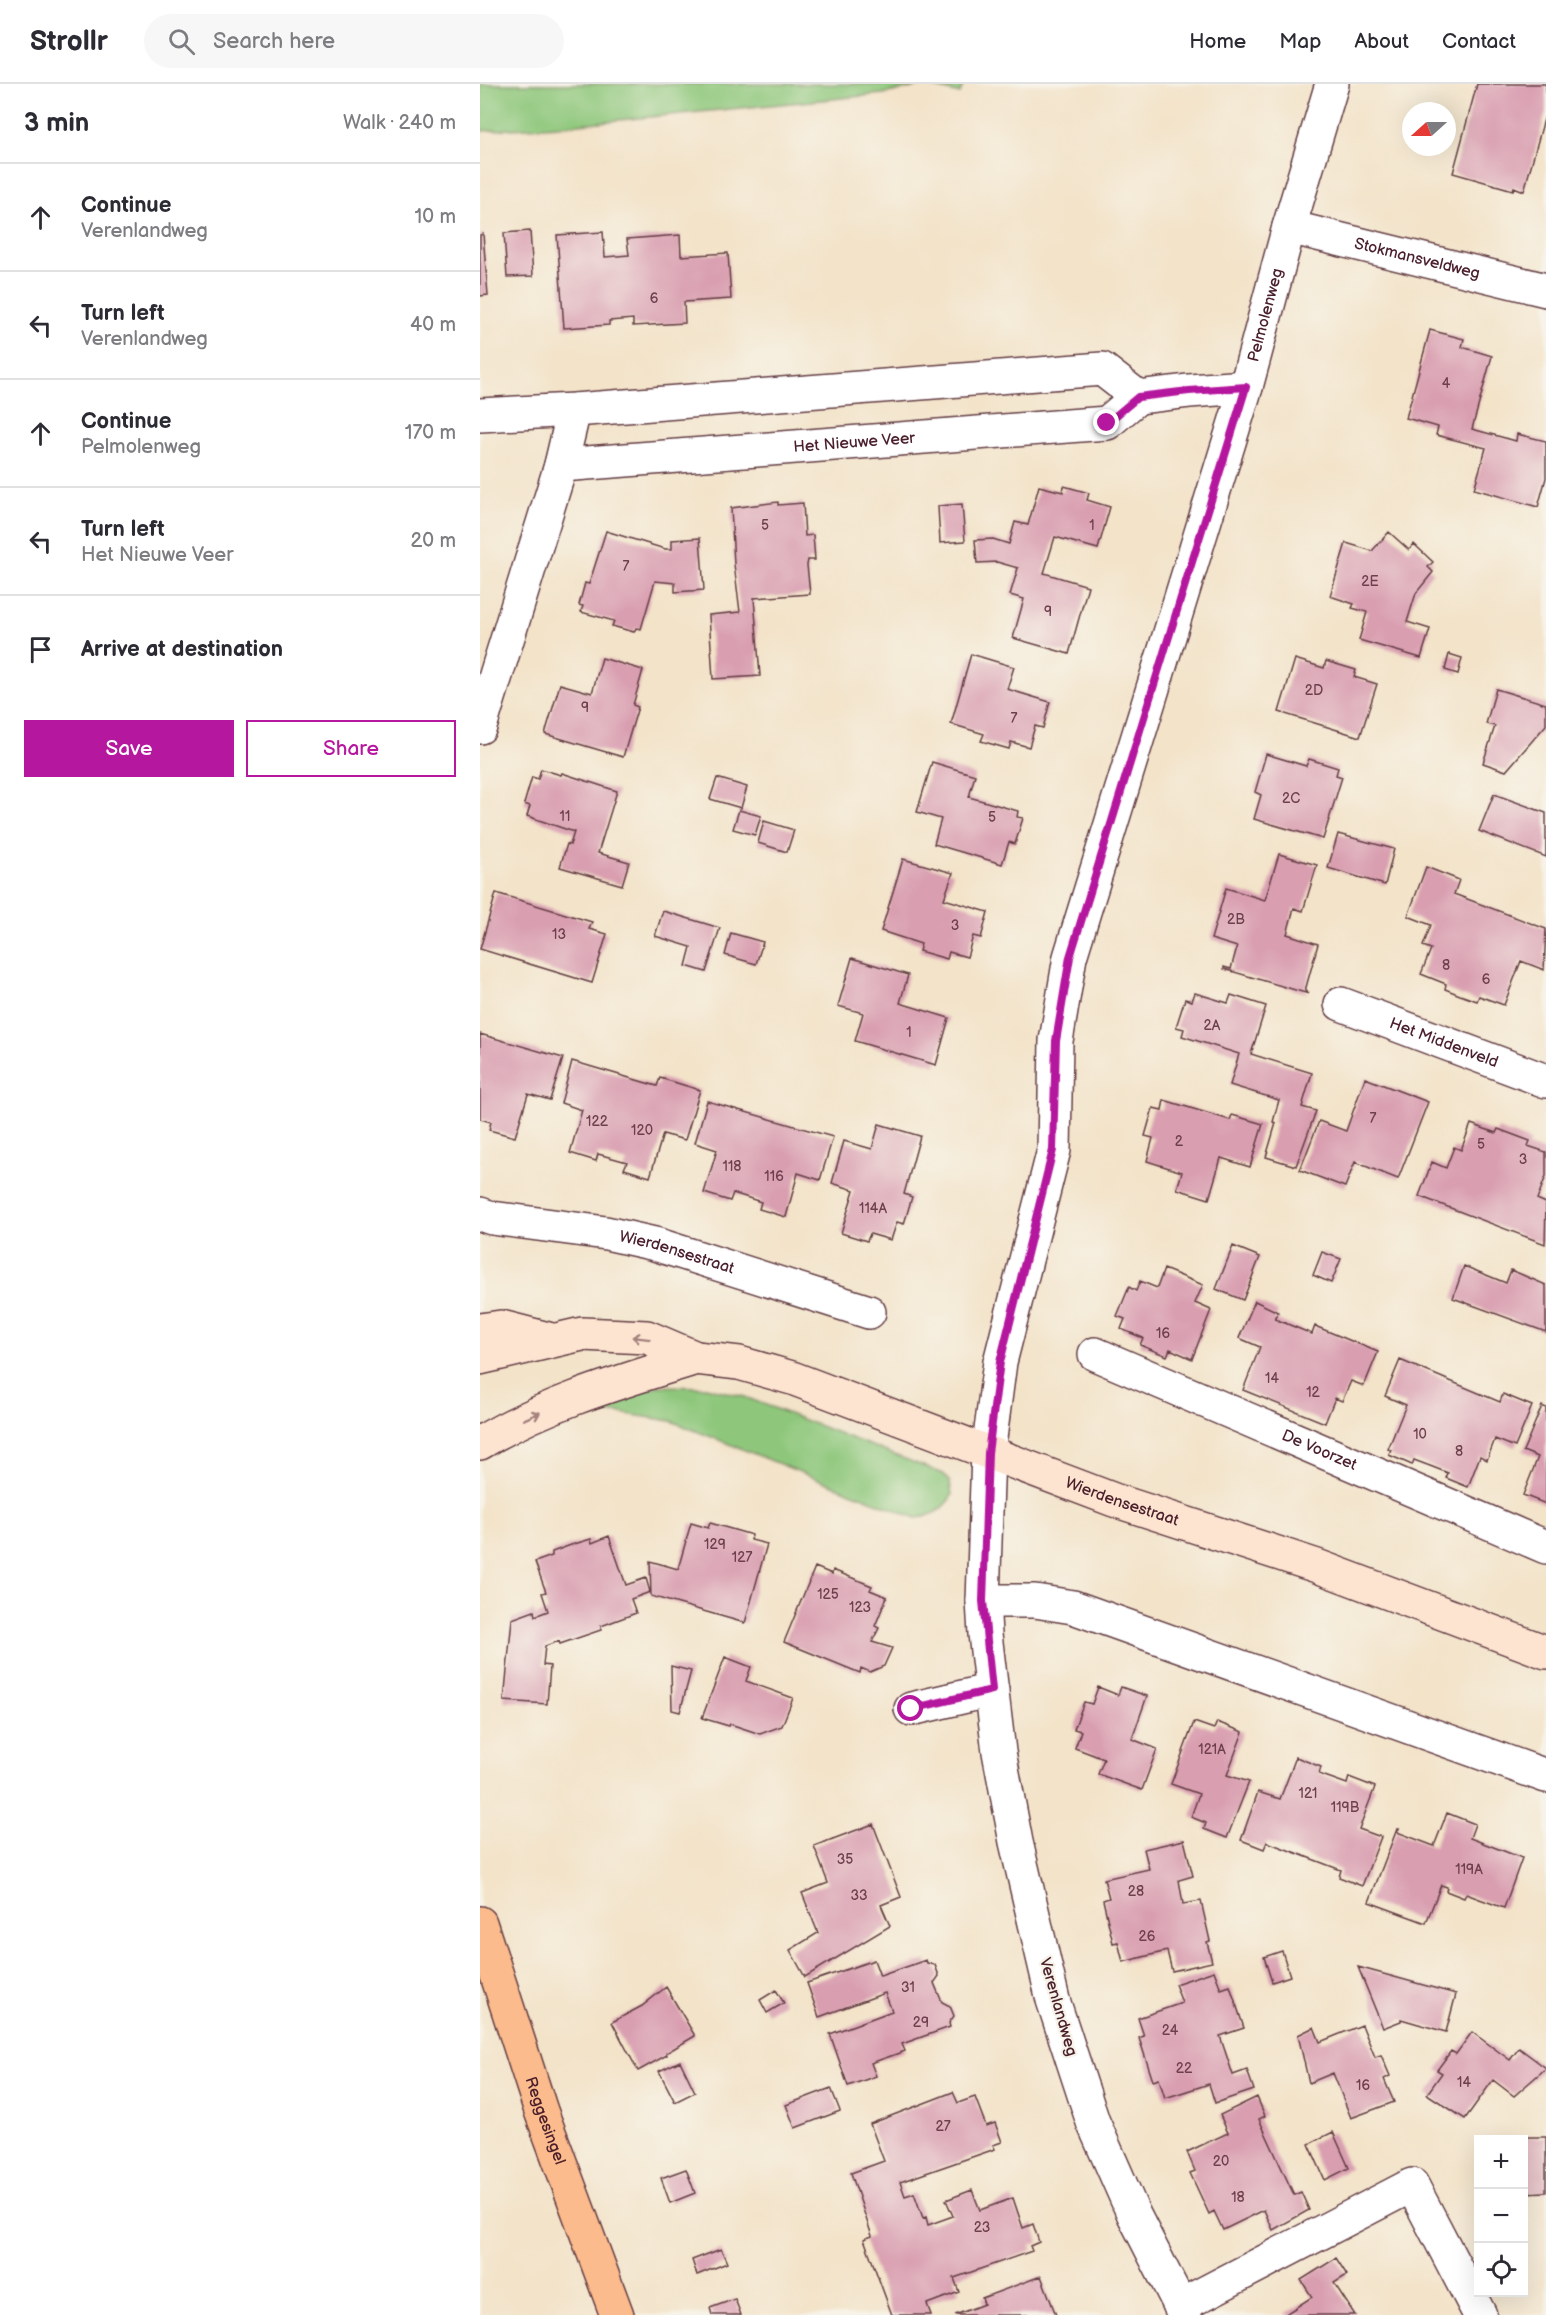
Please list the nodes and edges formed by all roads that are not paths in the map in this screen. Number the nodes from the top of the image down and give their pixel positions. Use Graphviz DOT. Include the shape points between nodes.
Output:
graph roads {
  1 [pos="1332,84"];
  2 [pos="1289,227"];
  3 [pos="1546,290"];
  4 [pos="1246,387"];
  5 [pos="1138,397"];
  6 [pos="574,410"];
  7 [pos="480,415"];
  8 [pos="561,465"];
  9 [pos="488,669"];
  10 [pos="480,727"];
  11 [pos="1341,1004"];
  12 [pos="1546,1082"];
  13 [pos="480,1214"];
  14 [pos="869,1312"];
  15 [pos="480,1330"];
  16 [pos="553,1341"];
  17 [pos="1095,1354"];
  18 [pos="480,1358"];
  19 [pos="696,1358"];
  20 [pos="480,1443"];
  21 [pos="988,1453"];
  22 [pos="1546,1547"];
  23 [pos="983,1601"];
  24 [pos="1546,1652"];
  25 [pos="992,1690"];
  26 [pos="911,1709"];
  27 [pos="1546,1776"];
  28 [pos="480,1923"];
  29 [pos="1183,2311"];
  30 [pos="617,2315"];
  31 [pos="1480,2315"];
  1 -- 2 [label="street, Pelmolenweg"];
  2 -- 3 [label="street, Stokmansveldweg"];
  2 -- 4 [label="street, Pelmolenweg"];
  4 -- 5 [label="street"];
  4 -- 21 [label="street, Pelmolenweg" via="1070,957 1056,1041 1053,1150 1000,1362"];
  5 -- 6 [label="street" via="1102,369"];
  5 -- 8 [label="street, Het Nieuwe Veer" via="1107,423"];
  6 -- 7 [label="street"];
  6 -- 8 [label="street"];
  8 -- 9 [label="street"];
  9 -- 10 [label="street"];
  11 -- 12 [label="street, Het Middenveld"];
  13 -- 14 [label="street, Wierdensestraat" via="655,1244"];
  15 -- 16 [label="main road, Wierdensestraat" via="501,1327"];
  16 -- 18 [label="main road, Wierdensestraat"];
  19 -- 16 [label="main road, Wierdensestraat, one-way" via="647,1337 582,1334"];
  17 -- 22 [label="street, De Voorzet"];
  20 -- 19 [label="main road, Wierdensestraat, one-way" via="542,1412"];
  19 -- 21 [label="main road, Wierdensestraat" via="739,1363 792,1378"];
  21 -- 23 [label="street, Verenlandweg"];
  21 -- 24 [label="main road, Wierdensestraat" via="1114,1500 1317,1566"];
  23 -- 25 [label="street, Verenlandweg"];
  23 -- 27 [label="street" via="1073,1606"];
  25 -- 26 [label="street"];
  25 -- 29 [label="street, Verenlandweg" via="1014,1830 1053,2000 1093,2122 1134,2216"];
  28 -- 30 [label="main road, Reggesingel" via="541,2111"];
  29 -- 31 [label="street, Verenlandweg" via="1412,2185"];
}
